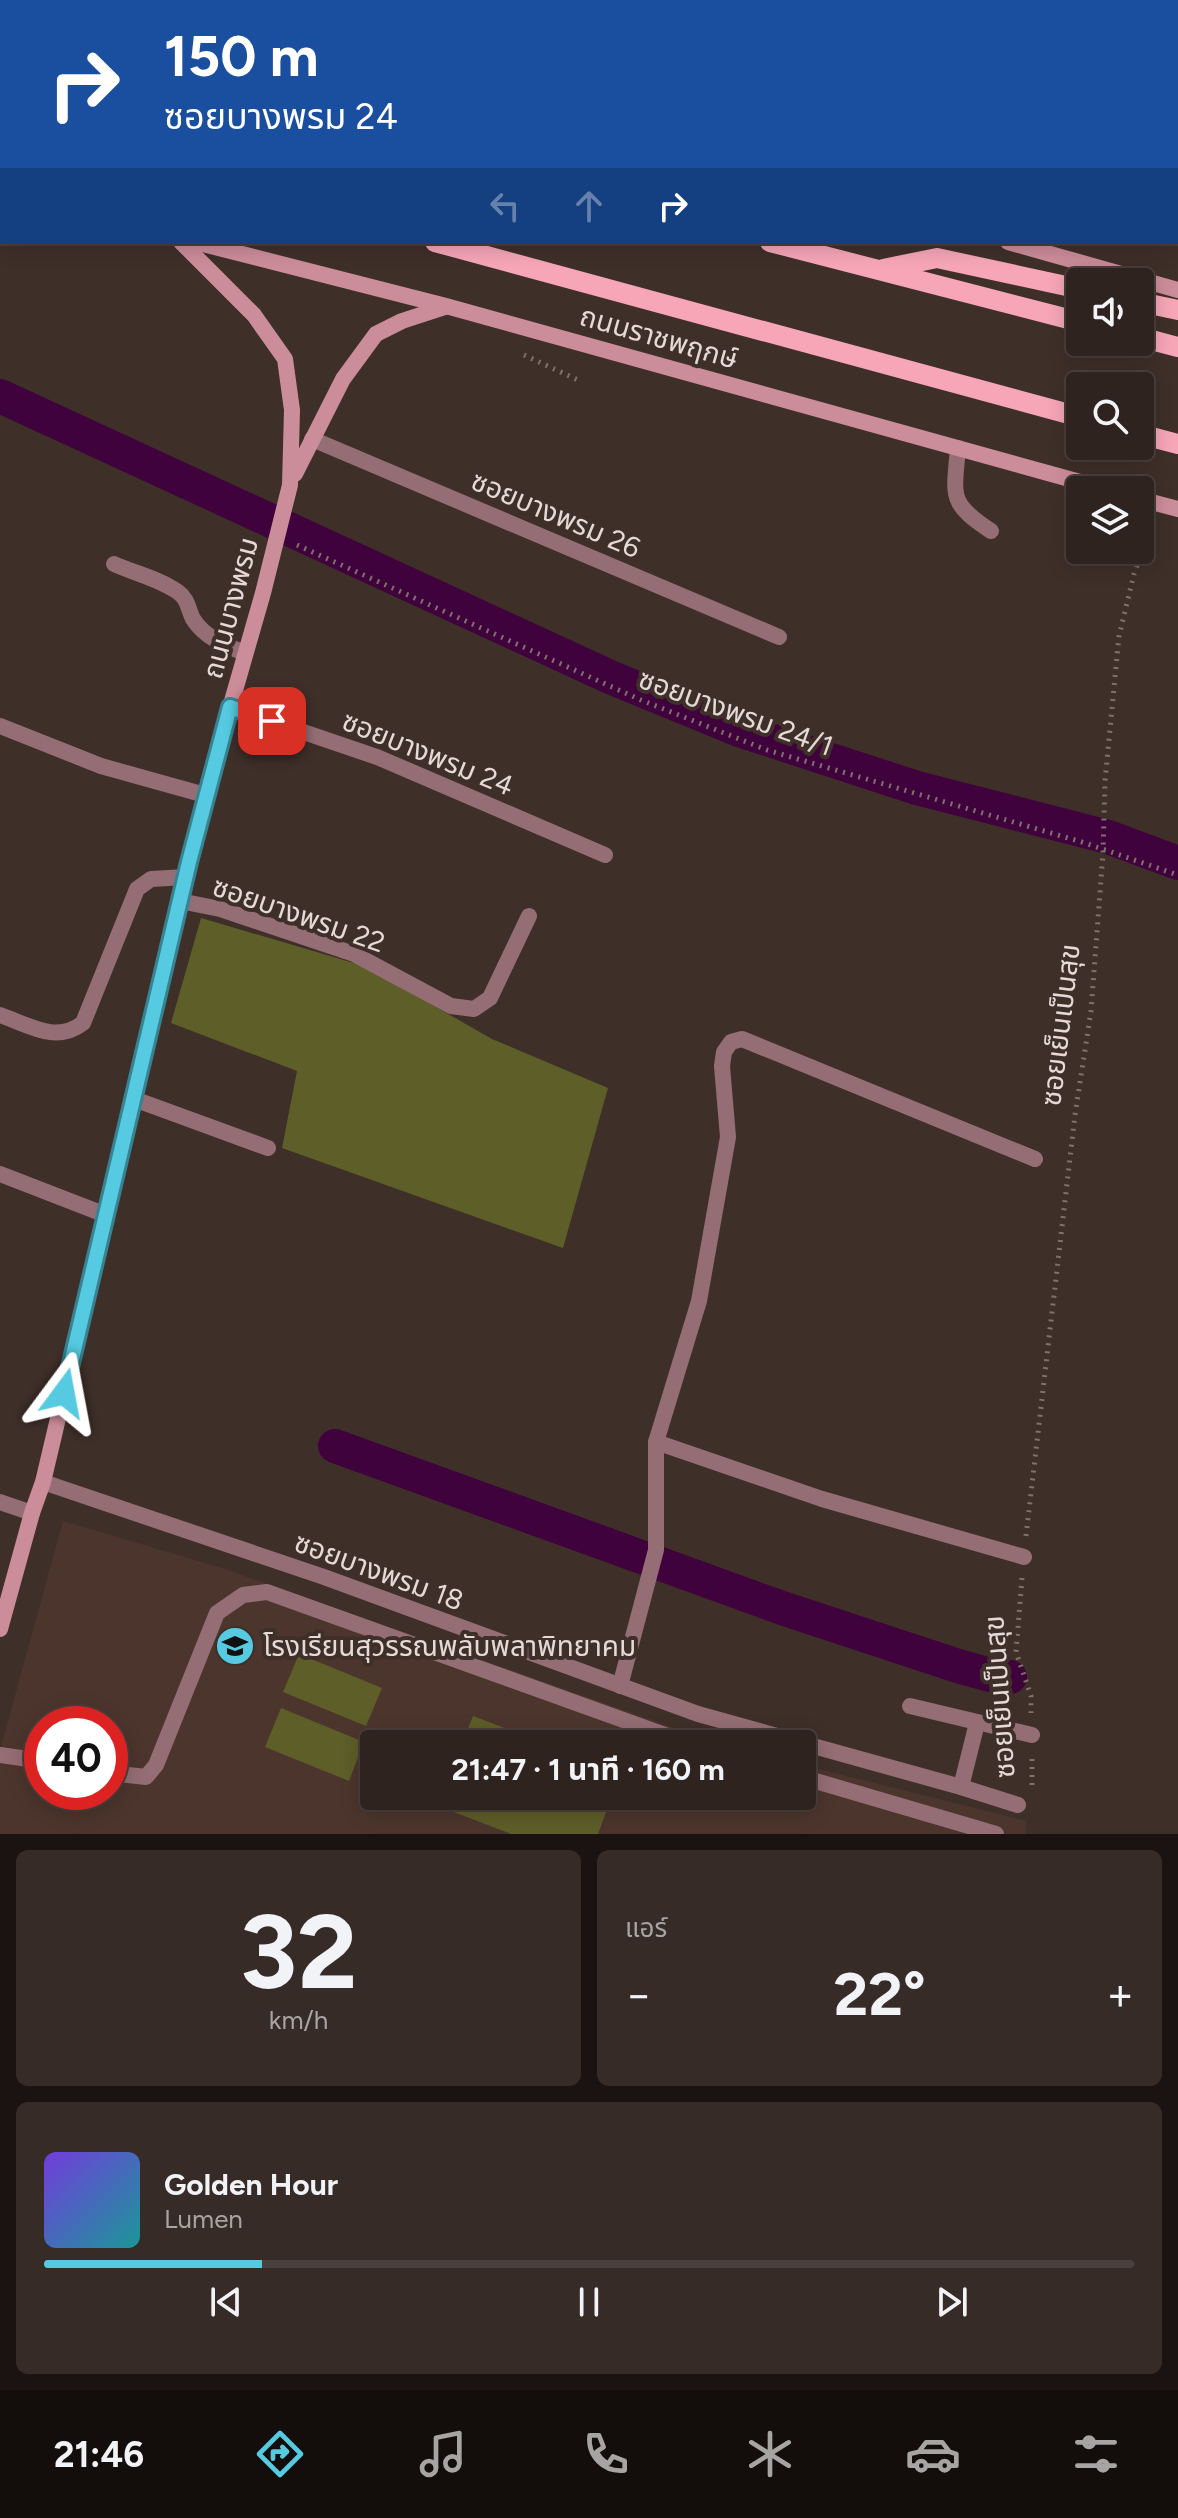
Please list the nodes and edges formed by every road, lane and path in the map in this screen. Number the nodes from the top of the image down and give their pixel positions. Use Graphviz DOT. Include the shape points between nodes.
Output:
graph roads {
  1 [pos="183,244"];
  2 [pos="203,244"];
  3 [pos="442,244"];
  4 [pos="778,244"];
  5 [pos="1015,244"];
  6 [pos="875,270"];
  7 [pos="1066,286"];
  8 [pos="1178,290"];
  9 [pos="1154,305"];
  10 [pos="446,306"];
  11 [pos="1178,310"];
  12 [pos="1066,318"];
  13 [pos="1154,341"];
  14 [pos="1178,347"];
  15 [pos="511,349"];
  16 [pos="578,380"];
  17 [pos="1066,413"];
  18 [pos="1154,438"];
  19 [pos="312,439"];
  20 [pos="1178,444"];
  21 [pos="958,448"];
  22 [pos="1066,478"];
  23 [pos="290,485"];
  24 [pos="1154,503"];
  25 [pos="1159,504"];
  26 [pos="1178,509"];
  27 [pos="991,531"];
  28 [pos="296,544"];
  29 [pos="114,564"];
  30 [pos="779,637"];
  31 [pos="245,653"];
  32 [pos="230,707"];
  33 [pos="0,726"];
  34 [pos="205,795"];
  35 [pos="1104,847"];
  36 [pos="605,855"];
  37 [pos="1178,875"];
  38 [pos="186,877"];
  39 [pos="180,901"];
  40 [pos="529,916"];
  41 [pos="0,1015"];
  42 [pos="134,1099"];
  43 [pos="268,1148"];
  44 [pos="1035,1159"];
  45 [pos="0,1174"];
  46 [pos="106,1215"];
  47 [pos="656,1442"];
  48 [pos="43,1482"];
  49 [pos="0,1502"];
  50 [pos="32,1513"];
  51 [pos="1024,1557"];
  52 [pos="0,1629"];
  53 [pos="620,1686"];
  54 [pos="910,1706"];
  55 [pos="977,1723"];
  56 [pos="651,1730"];
  57 [pos="1032,1735"];
  58 [pos="0,1755"];
  59 [pos="24,1758"];
  60 [pos="128,1775"];
  61 [pos="816,1781"];
  62 [pos="961,1787"];
  63 [pos="1032,1792"];
  64 [pos="1018,1805"];
  65 [pos="996,1834"];
  1 -- 23 [label="street, ถนนบางพรม" via="254,315 285,359 292,410"];
  2 -- 10 [label="street, ถนนราชพฤกษ์"];
  3 -- 17 [label="main road, ถนนราชพฤกษ์"];
  4 -- 6 [label="main road"];
  5 -- 8 [label="street"];
  6 -- 7 [label="main road" via="937,258"];
  6 -- 12 [label="main road"];
  9 -- 11 [label="main road"];
  10 -- 19 [label="street, ถนนบางพรม" via="376,334 343,379"];
  10 -- 21 [label="street, ถนนราชพฤกษ์"];
  13 -- 14 [label="main road"];
  15 -- 16 [label="path"];
  18 -- 20 [label="main road"];
  19 -- 23 [label="street, ถนนบางพรม"];
  19 -- 30 [label="street, ซอยบางพรม 26"];
  21 -- 22 [label="street, ถนนราชพฤกษ์"];
  21 -- 27 [label="street" via="957,499 965,514"];
  23 -- 31 [label="street, ถนนบางพรม"];
  24 -- 25 [label="street"];
  25 -- 26 [label="street"];
  25 -- 35 [label="path, ซอยเย็นเป็นสุข" via="1119,636"];
  28 -- 35 [label="path, ซอยบางพรม 24/1" via="641,700 767,750"];
  29 -- 31 [label="street" via="177,592 207,634"];
  31 -- 32 [label="street, ถนนบางพรม"];
  32 -- 34 [label="street, ถนนบางพรม"];
  32 -- 36 [label="street, ซอยบางพรม 24" via="377,757"];
  33 -- 34 [label="street" via="101,766"];
  34 -- 38 [label="street, ถนนบางพรม"];
  35 -- 37 [label="path, ซอยบางพรม 24/1"];
  35 -- 51 [label="path, ซอยเย็นเป็นสุข" via="1091,1011"];
  38 -- 39 [label="street, ถนนบางพรม"];
  38 -- 41 [label="street" via="151,879 137,889 83,1023 70,1033 56,1034"];
  39 -- 40 [label="street, ซอยบางพรม 22" via="220,909 354,954 451,1006 474,1009 490,998"];
  39 -- 42 [label="street, ถนนบางพรม"];
  42 -- 43 [label="street"];
  42 -- 46 [label="street, ถนนบางพรม"];
  44 -- 47 [label="street" via="742,1039 731,1042 722,1066 728,1137 699,1301"];
  45 -- 46 [label="street"];
  46 -- 48 [label="street, ถนนบางพรม"];
  47 -- 51 [label="street" via="822,1499"];
  47 -- 53 [label="street" via="656,1550"];
  48 -- 50 [label="street, ถนนบางพรม"];
  48 -- 53 [label="street, ซอยบางพรม 18" via="324,1577"];
  49 -- 50 [label="street"];
  50 -- 52 [label="street, ถนนบางพรม"];
  51 -- 57 [label="path, ซอยเย็นเป็นสุข" via="1016,1652 1031,1696"];
  53 -- 62 [label="street, ซอยบางพรม 18" via="698,1714"];
  54 -- 55 [label="street"];
  55 -- 57 [label="street"];
  55 -- 62 [label="street"];
  56 -- 60 [label="street" via="267,1592 243,1595 217,1613 156,1765 146,1777"];
  57 -- 63 [label="path, ซอยเย็นเป็นสุข"];
  58 -- 59 [label="street"];
  61 -- 65 [label="street"];
  62 -- 64 [label="street, ซอยบางพรม 18"];
}
